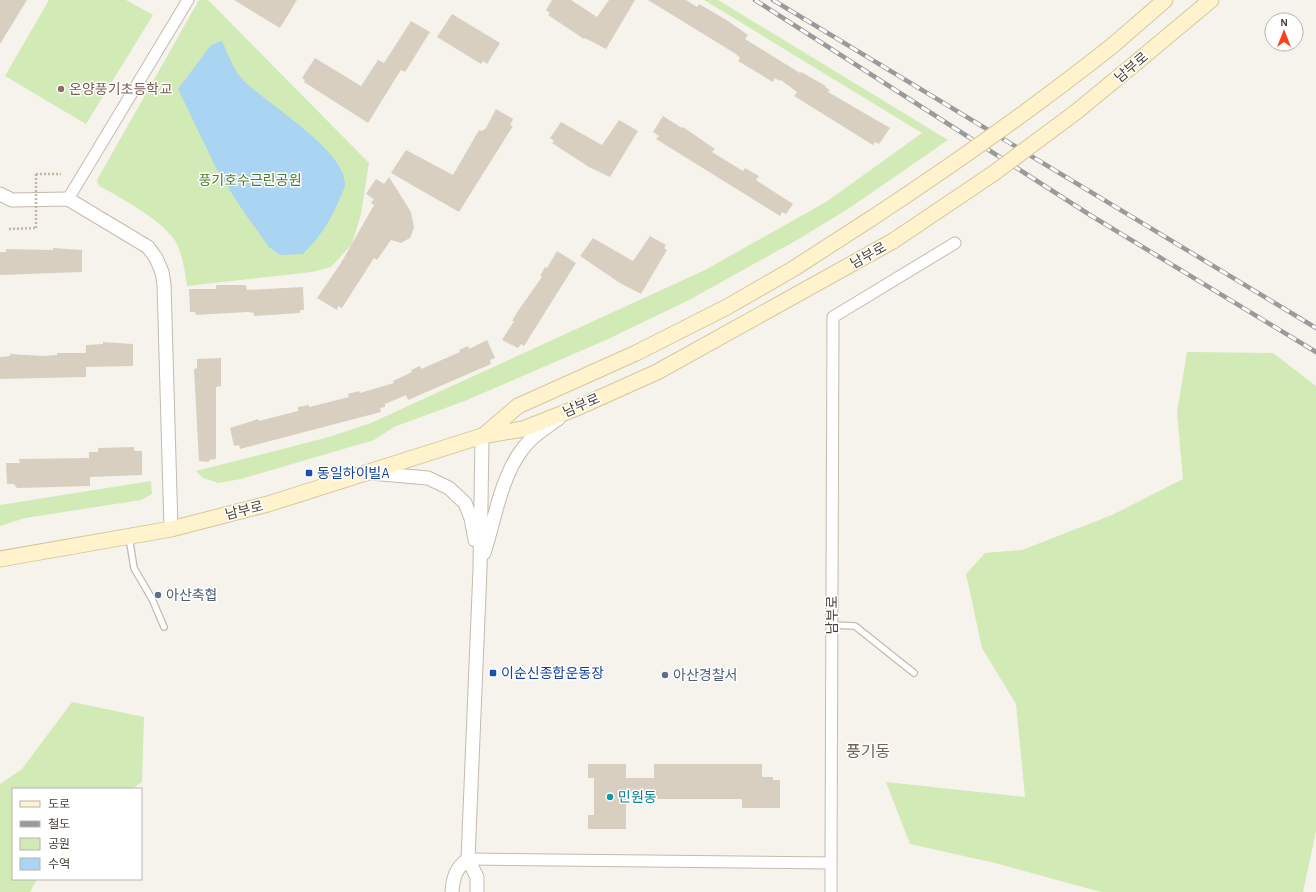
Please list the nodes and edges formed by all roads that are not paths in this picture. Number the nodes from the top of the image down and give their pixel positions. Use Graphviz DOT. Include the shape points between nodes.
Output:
graph roads {
  1 [pos="188,0"];
  2 [pos="1165,0"];
  3 [pos="1211,0"];
  4 [pos="0,194"];
  5 [pos="68,199"];
  6 [pos="12,200"];
  7 [pos="0,207"];
  8 [pos="955,243"];
  9 [pos="566,412"];
  10 [pos="482,436"];
  11 [pos="370,473"];
  12 [pos="171,529"];
  13 [pos="129,536"];
  14 [pos="0,560"];
  15 [pos="480,569"];
  16 [pos="832,625"];
  17 [pos="164,627"];
  18 [pos="914,673"];
  19 [pos="468,859"];
  20 [pos="831,863"];
  21 [pos="452,892"];
  22 [pos="477,892"];
  23 [pos="831,892"];
  1 -- 5 [label="street"];
  2 -- 10 [label="main road, 남부로, bridge" via="1073,77 947,169 793,269 727,307 636,353 518,406"];
  3 -- 9 [label="main road, 남부로, bridge" via="1076,112 994,173 893,241 657,372"];
  4 -- 6 [label="street"];
  5 -- 6 [label="street"];
  5 -- 12 [label="street" via="148,247 162,272"];
  6 -- 7 [label="street"];
  8 -- 16 [label="street, 남부로" via="833,317"];
  9 -- 10 [label="main road, 남부로" via="523,429"];
  9 -- 15 [label="street" via="538,434 521,452 506,480"];
  10 -- 11 [label="main road, 남부로"];
  10 -- 15 [label="street"];
  11 -- 12 [label="main road, 남부로" via="268,504"];
  11 -- 15 [label="street" via="428,478 449,488 465,503 471,518"];
  12 -- 13 [label="main road, 남부로"];
  13 -- 14 [label="main road, 남부로"];
  13 -- 17 [label="lane" via="134,568"];
  15 -- 19 [label="street"];
  16 -- 18 [label="lane" via="855,626"];
  16 -- 20 [label="street, 남부로"];
  19 -- 20 [label="street"];
  19 -- 21 [label="street" via="453,877"];
  19 -- 22 [label="street" via="477,877"];
  20 -- 23 [label="street, 남부로"];
}
